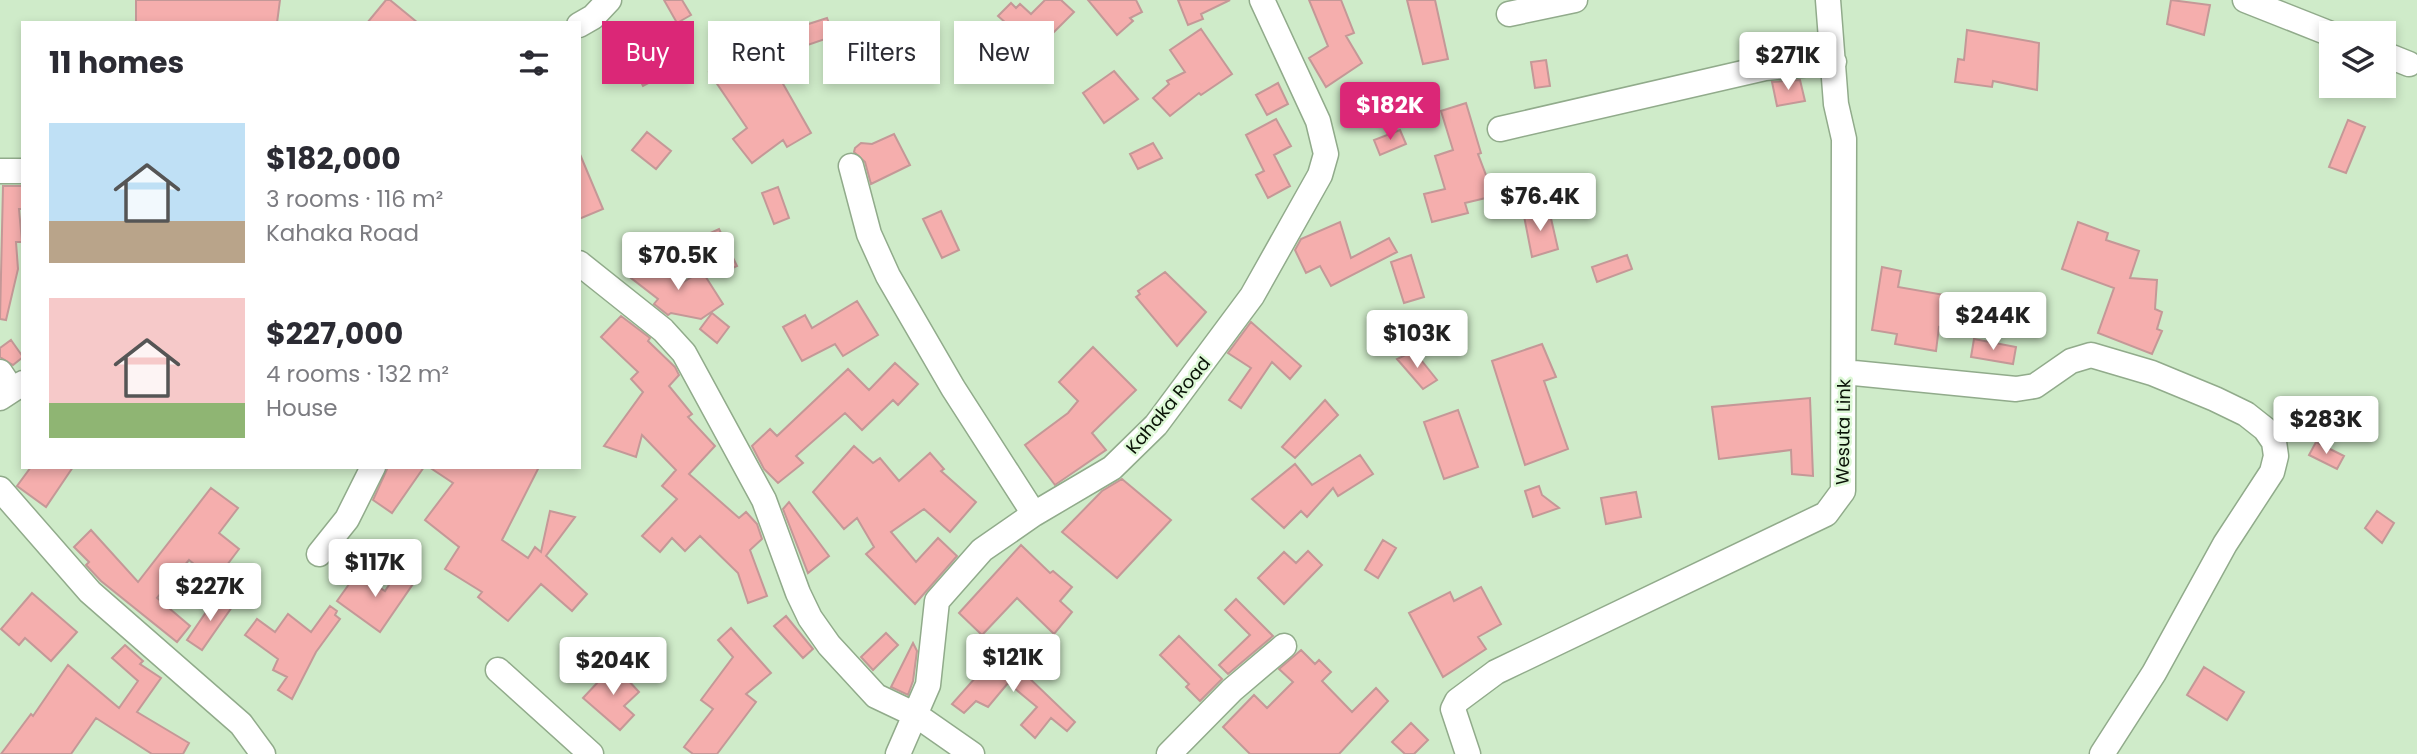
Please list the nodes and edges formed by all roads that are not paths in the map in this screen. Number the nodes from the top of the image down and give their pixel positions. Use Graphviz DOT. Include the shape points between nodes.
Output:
graph roads {
  1 [pos="608,0"];
  2 [pos="1262,0"];
  3 [pos="1575,0"];
  4 [pos="1828,0"];
  5 [pos="2245,0"];
  6 [pos="1509,15"];
  7 [pos="581,24"];
  8 [pos="2319,29"];
  9 [pos="2396,59"];
  10 [pos="1834,62"];
  11 [pos="2409,64"];
  12 [pos="1500,129"];
  13 [pos="851,166"];
  14 [pos="0,171"];
  15 [pos="21,171"];
  16 [pos="581,265"];
  17 [pos="1844,372"];
  18 [pos="372,469"];
  19 [pos="0,489"];
  20 [pos="1034,514"];
  21 [pos="319,554"];
  22 [pos="1284,646"];
  23 [pos="498,670"];
  24 [pos="916,715"];
  25 [pos="263,754"];
  26 [pos="591,754"];
  27 [pos="898,754"];
  28 [pos="972,754"];
  29 [pos="1169,754"];
  30 [pos="1468,754"];
  31 [pos="2102,754"];
  1 -- 7 [label="street"];
  2 -- 20 [label="street, Kahaka Road" via="1318,121 1326,154 1320,175 1252,296 1156,425 1112,468"];
  3 -- 6 [label="street"];
  4 -- 10 [label="street, Wesuta Link"];
  5 -- 8 [label="street"];
  9 -- 11 [label="street"];
  10 -- 12 [label="street" via="1765,68"];
  10 -- 17 [label="street, Wesuta Link" via="1844,139"];
  13 -- 20 [label="street" via="869,234 888,276"];
  14 -- 15 [label="street"];
  16 -- 24 [label="street" via="663,330 684,353 764,500 810,618 876,696"];
  17 -- 30 [label="street, Wesuta Link" via="1845,476 1837,502 1826,513 1496,672 1453,709"];
  17 -- 31 [label="street" via="2016,389 2035,386 2071,360 2091,355 2215,399 2246,414 2269,435 2276,456 2272,472"];
  18 -- 21 [label="street" via="347,519"];
  19 -- 25 [label="street" via="90,592 241,724"];
  20 -- 24 [label="street, Kahaka Road" via="982,550 937,601 928,685"];
  22 -- 29 [label="street" via="1231,690"];
  23 -- 26 [label="street"];
  24 -- 27 [label="street, Kahaka Road"];
  24 -- 28 [label="street"];
}
